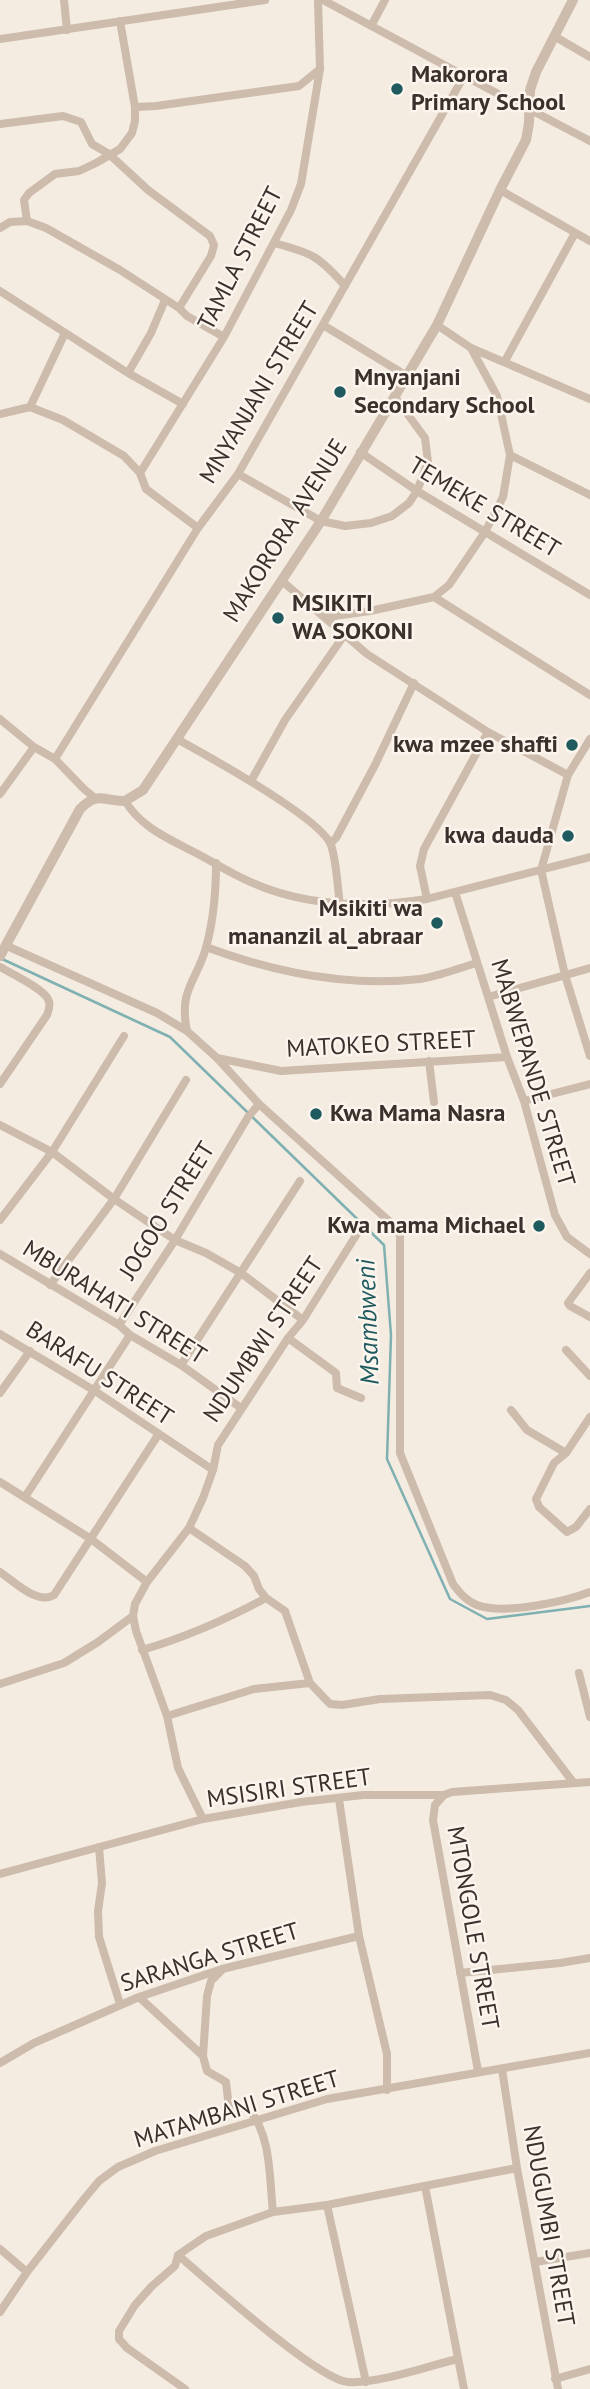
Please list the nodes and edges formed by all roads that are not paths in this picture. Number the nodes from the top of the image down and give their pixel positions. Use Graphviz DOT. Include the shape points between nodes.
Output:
graph roads {
  1 [pos="64,0"];
  2 [pos="186,0"];
  3 [pos="265,0"];
  4 [pos="321,0"];
  5 [pos="385,0"];
  6 [pos="573,0"];
  7 [pos="187,12"];
  8 [pos="120,21"];
  9 [pos="370,26"];
  10 [pos="67,30"];
  11 [pos="554,36"];
  12 [pos="0,39"];
  13 [pos="590,57"];
  14 [pos="320,69"];
  15 [pos="464,76"];
  16 [pos="135,107"];
  17 [pos="530,110"];
  18 [pos="0,124"];
  19 [pos="590,141"];
  20 [pos="109,155"];
  21 [pos="500,190"];
  22 [pos="27,221"];
  23 [pos="0,228"];
  24 [pos="575,233"];
  25 [pos="590,241"];
  26 [pos="274,243"];
  27 [pos="345,286"];
  28 [pos="0,291"];
  29 [pos="165,300"];
  30 [pos="179,308"];
  31 [pos="323,325"];
  32 [pos="437,325"];
  33 [pos="65,333"];
  34 [pos="224,337"];
  35 [pos="471,348"];
  36 [pos="505,361"];
  37 [pos="128,373"];
  38 [pos="407,376"];
  39 [pos="589,396"];
  40 [pos="395,397"];
  41 [pos="183,404"];
  42 [pos="30,407"];
  43 [pos="0,414"];
  44 [pos="360,452"];
  45 [pos="510,455"];
  46 [pos="140,473"];
  47 [pos="238,474"];
  48 [pos="417,491"];
  49 [pos="590,495"];
  50 [pos="321,521"];
  51 [pos="198,528"];
  52 [pos="485,532"];
  53 [pos="282,581"];
  54 [pos="590,595"];
  55 [pos="434,597"];
  56 [pos="327,617"];
  57 [pos="345,634"];
  58 [pos="414,683"];
  59 [pos="590,695"];
  60 [pos="0,719"];
  61 [pos="488,732"];
  62 [pos="177,739"];
  63 [pos="590,739"];
  64 [pos="34,747"];
  65 [pos="55,759"];
  66 [pos="590,759"];
  67 [pos="576,762"];
  68 [pos="568,775"];
  69 [pos="251,781"];
  70 [pos="0,794"];
  71 [pos="95,798"];
  72 [pos="125,802"];
  73 [pos="331,844"];
  74 [pos="590,857"];
  75 [pos="216,863"];
  76 [pos="541,870"];
  77 [pos="455,891"];
  78 [pos="426,899"];
  79 [pos="340,904"];
  80 [pos="4,947"];
  81 [pos="206,947"];
  82 [pos="477,963"];
  83 [pos="0,967"];
  84 [pos="590,968"];
  85 [pos="565,975"];
  86 [pos="488,997"];
  87 [pos="187,1031"];
  88 [pos="124,1036"];
  89 [pos="590,1056"];
  90 [pos="507,1057"];
  91 [pos="217,1058"];
  92 [pos="429,1061"];
  93 [pos="187,1080"];
  94 [pos="0,1084"];
  95 [pos="590,1084"];
  96 [pos="524,1101"];
  97 [pos="434,1102"];
  98 [pos="253,1110"];
  99 [pos="0,1125"];
  100 [pos="52,1152"];
  101 [pos="300,1181"];
  102 [pos="114,1199"];
  103 [pos="0,1220"];
  104 [pos="360,1229"];
  105 [pos="175,1240"];
  106 [pos="0,1254"];
  107 [pos="590,1254"];
  108 [pos="242,1273"];
  109 [pos="590,1273"];
  110 [pos="50,1285"];
  111 [pos="590,1317"];
  112 [pos="303,1320"];
  113 [pos="119,1325"];
  114 [pos="0,1334"];
  115 [pos="130,1335"];
  116 [pos="288,1338"];
  117 [pos="566,1350"];
  118 [pos="30,1351"];
  119 [pos="181,1365"];
  120 [pos="590,1376"];
  121 [pos="95,1391"];
  122 [pos="0,1393"];
  123 [pos="361,1398"];
  124 [pos="241,1408"];
  125 [pos="511,1410"];
  126 [pos="590,1417"];
  127 [pos="158,1435"];
  128 [pos="566,1453"];
  129 [pos="213,1470"];
  130 [pos="0,1482"];
  131 [pos="25,1496"];
  132 [pos="590,1509"];
  133 [pos="189,1528"];
  134 [pos="91,1539"];
  135 [pos="0,1572"];
  136 [pos="146,1582"];
  137 [pos="590,1592"];
  138 [pos="266,1598"];
  139 [pos="133,1616"];
  140 [pos="142,1650"];
  141 [pos="579,1673"];
  142 [pos="0,1684"];
  143 [pos="310,1684"];
  144 [pos="167,1716"];
  145 [pos="590,1717"];
  146 [pos="573,1782"];
  147 [pos="590,1782"];
  148 [pos="444,1794"];
  149 [pos="339,1799"];
  150 [pos="204,1819"];
  151 [pos="99,1847"];
  152 [pos="0,1874"];
  153 [pos="359,1936"];
  154 [pos="590,1958"];
  155 [pos="222,1969"];
  156 [pos="460,1973"];
  157 [pos="139,1997"];
  158 [pos="120,2004"];
  159 [pos="590,2053"];
  160 [pos="387,2054"];
  161 [pos="203,2056"];
  162 [pos="0,2063"];
  163 [pos="502,2068"];
  164 [pos="478,2071"];
  165 [pos="400,2088"];
  166 [pos="387,2090"];
  167 [pos="258,2120"];
  168 [pos="517,2168"];
  169 [pos="425,2186"];
  170 [pos="327,2205"];
  171 [pos="273,2212"];
  172 [pos="0,2249"];
  173 [pos="590,2253"];
  174 [pos="178,2255"];
  175 [pos="535,2262"];
  176 [pos="27,2272"];
  177 [pos="0,2312"];
  178 [pos="458,2359"];
  179 [pos="590,2369"];
  180 [pos="555,2379"];
  181 [pos="366,2382"];
  182 [pos="185,2389"];
  183 [pos="464,2389"];
  184 [pos="558,2389"];
  1 -- 10 [label="street"];
  2 -- 7 [label="street"];
  3 -- 7 [label="street"];
  4 -- 9 [label="street"];
  4 -- 14 [label="street, TAMLA STREET"];
  5 -- 9 [label="street"];
  6 -- 11 [label="street, MAKORORA AVENUE"];
  7 -- 8 [label="street"];
  8 -- 10 [label="street"];
  8 -- 16 [label="street"];
  9 -- 15 [label="street"];
  10 -- 12 [label="street"];
  11 -- 13 [label="street"];
  11 -- 17 [label="street, MAKORORA AVENUE" via="530,90"];
  14 -- 16 [label="street" via="299,86"];
  14 -- 26 [label="street, TAMLA STREET" via="301,184"];
  15 -- 17 [label="street"];
  15 -- 27 [label="street, MNYANJANI STREET"];
  16 -- 20 [label="street" via="127,142"];
  17 -- 19 [label="street"];
  17 -- 21 [label="street, MAKORORA AVENUE" via="526,140"];
  18 -- 20 [label="street" via="74,118 92,144"];
  20 -- 22 [label="street" via="79,171 55,174 29,193 24,200"];
  20 -- 30 [label="street" via="210,236 214,245 211,256"];
  21 -- 24 [label="street"];
  21 -- 32 [label="street, MAKORORA AVENUE"];
  22 -- 23 [label="street"];
  22 -- 29 [label="street" via="120,270"];
  24 -- 25 [label="street"];
  24 -- 36 [label="street"];
  26 -- 27 [label="street" via="309,252 326,263"];
  26 -- 34 [label="street, TAMLA STREET"];
  27 -- 31 [label="street, MNYANJANI STREET"];
  28 -- 33 [label="street"];
  29 -- 30 [label="street"];
  29 -- 37 [label="street"];
  30 -- 34 [label="street"];
  31 -- 38 [label="street"];
  31 -- 47 [label="street, MNYANJANI STREET"];
  32 -- 35 [label="street"];
  32 -- 38 [label="street, MAKORORA AVENUE"];
  33 -- 37 [label="street"];
  33 -- 42 [label="street"];
  34 -- 41 [label="street, TAMLA STREET"];
  35 -- 36 [label="street"];
  35 -- 45 [label="street" via="496,396"];
  36 -- 39 [label="street"];
  37 -- 41 [label="street"];
  38 -- 40 [label="street, MAKORORA AVENUE"];
  40 -- 44 [label="street, MAKORORA AVENUE"];
  40 -- 48 [label="street" via="425,438 428,462"];
  41 -- 46 [label="street, TAMLA STREET"];
  42 -- 43 [label="street"];
  42 -- 46 [label="street" via="63,420 124,456"];
  44 -- 48 [label="street, TEMEKE STREET"];
  44 -- 50 [label="street, MAKORORA AVENUE"];
  45 -- 49 [label="street"];
  45 -- 52 [label="street" via="503,497"];
  46 -- 51 [label="street" via="146,489"];
  47 -- 50 [label="street"];
  47 -- 51 [label="street, MNYANJANI STREET"];
  48 -- 50 [label="street" via="392,516 371,523 345,526"];
  48 -- 52 [label="street, TEMEKE STREET"];
  50 -- 53 [label="street, MAKORORA AVENUE"];
  51 -- 65 [label="street, MNYANJANI STREET"];
  52 -- 54 [label="street, TEMEKE STREET"];
  52 -- 55 [label="street" via="449,585"];
  53 -- 56 [label="street"];
  53 -- 62 [label="street, MAKORORA AVENUE"];
  55 -- 56 [label="street"];
  55 -- 59 [label="street"];
  56 -- 57 [label="street"];
  57 -- 58 [label="street" via="367,654"];
  57 -- 69 [label="street" via="285,720"];
  58 -- 61 [label="street"];
  58 -- 73 [label="street"];
  60 -- 64 [label="street"];
  61 -- 68 [label="street"];
  61 -- 78 [label="street" via="424,849 419,866"];
  62 -- 69 [label="street"];
  62 -- 72 [label="street, MAKORORA AVENUE" via="143,790"];
  63 -- 67 [label="street"];
  64 -- 65 [label="street"];
  64 -- 70 [label="street"];
  65 -- 71 [label="street"];
  66 -- 67 [label="street"];
  67 -- 68 [label="street"];
  68 -- 76 [label="street"];
  69 -- 73 [label="street" via="306,819"];
  71 -- 72 [label="street"];
  71 -- 80 [label="street" via="80,809"];
  72 -- 75 [label="street" via="134,816 152,829"];
  73 -- 79 [label="street"];
  74 -- 76 [label="street"];
  75 -- 79 [label="street" via="297,897"];
  75 -- 81 [label="street" via="216,900"];
  76 -- 77 [label="street"];
  76 -- 85 [label="street"];
  77 -- 78 [label="street"];
  77 -- 82 [label="street, MABWEPANDE STREET"];
  78 -- 79 [label="street"];
  80 -- 87 [label="street" via="157,1013"];
  81 -- 82 [label="street" via="284,971 347,979 421,978"];
  81 -- 87 [label="street" via="184,997"];
  82 -- 86 [label="street, MABWEPANDE STREET"];
  83 -- 94 [label="street" via="41,992 50,1007"];
  84 -- 85 [label="street"];
  85 -- 86 [label="street"];
  85 -- 89 [label="street"];
  86 -- 90 [label="street, MABWEPANDE STREET"];
  87 -- 91 [label="street"];
  88 -- 100 [label="street"];
  90 -- 92 [label="street, MATOKEO STREET"];
  90 -- 96 [label="street, MABWEPANDE STREET"];
  91 -- 92 [label="street, MATOKEO STREET" via="281,1071"];
  91 -- 98 [label="street"];
  92 -- 97 [label="street"];
  93 -- 102 [label="street"];
  95 -- 96 [label="street"];
  96 -- 107 [label="street, MABWEPANDE STREET" via="559,1225"];
  98 -- 105 [label="street, JOGOO STREET"];
  98 -- 137 [label="street" via="400,1235 400,1453 453,1584 467,1600 491,1609 557,1602"];
  99 -- 100 [label="street"];
  100 -- 102 [label="street"];
  100 -- 103 [label="street"];
  101 -- 108 [label="street"];
  102 -- 105 [label="street"];
  102 -- 110 [label="street"];
  104 -- 112 [label="street, NDUMBWI STREET"];
  105 -- 108 [label="street"];
  105 -- 113 [label="street, JOGOO STREET"];
  106 -- 110 [label="street, MBURAHATI STREET"];
  108 -- 112 [label="street"];
  108 -- 119 [label="street"];
  109 -- 111 [label="street" via="568,1303"];
  110 -- 113 [label="street, MBURAHATI STREET"];
  112 -- 116 [label="street, NDUMBWI STREET"];
  113 -- 115 [label="street, MBURAHATI STREET"];
  114 -- 118 [label="street, BARAFU STREET"];
  115 -- 119 [label="street, MBURAHATI STREET"];
  115 -- 121 [label="street"];
  116 -- 123 [label="street" via="336,1373 337,1388"];
  116 -- 124 [label="street, NDUMBWI STREET"];
  117 -- 120 [label="street"];
  118 -- 121 [label="street, BARAFU STREET"];
  118 -- 122 [label="street"];
  119 -- 124 [label="street, MBURAHATI STREET"];
  121 -- 127 [label="street, BARAFU STREET"];
  121 -- 131 [label="street"];
  124 -- 129 [label="street, NDUMBWI STREET" via="218,1445"];
  125 -- 128 [label="street" via="527,1430"];
  126 -- 128 [label="street"];
  127 -- 129 [label="street, BARAFU STREET"];
  127 -- 134 [label="street"];
  128 -- 132 [label="street" via="554,1463 536,1499 539,1507 567,1532"];
  129 -- 133 [label="street, NDUMBWI STREET"];
  130 -- 131 [label="street"];
  131 -- 134 [label="street"];
  133 -- 136 [label="street, NDUMBWI STREET"];
  133 -- 138 [label="street" via="244,1566"];
  134 -- 135 [label="street" via="47,1599"];
  134 -- 136 [label="street"];
  136 -- 139 [label="street, NDUMBWI STREET"];
  138 -- 140 [label="street" via="222,1622"];
  138 -- 143 [label="street" via="285,1611"];
  139 -- 140 [label="street"];
  139 -- 142 [label="street" via="64,1663"];
  140 -- 144 [label="street"];
  141 -- 145 [label="street"];
  143 -- 144 [label="street" via="254,1689"];
  143 -- 146 [label="street" via="330,1704 342,1705 490,1695 506,1700"];
  144 -- 150 [label="street" via="178,1768"];
  146 -- 147 [label="street, MSISIRI STREET"];
  146 -- 148 [label="street, MSISIRI STREET"];
  148 -- 149 [label="street, MSISIRI STREET"];
  148 -- 156 [label="street, MTONGOLE STREET" via="435,1805 433,1820"];
  149 -- 150 [label="street, MSISIRI STREET"];
  149 -- 153 [label="street"];
  150 -- 151 [label="street, MSISIRI STREET"];
  151 -- 152 [label="street, MSISIRI STREET"];
  151 -- 158 [label="street" via="99,1937"];
  153 -- 155 [label="street, SARANGA STREET"];
  153 -- 160 [label="street"];
  154 -- 156 [label="street"];
  155 -- 157 [label="street, SARANGA STREET"];
  155 -- 161 [label="street" via="211,1981 207,1996"];
  156 -- 164 [label="street, MTONGOLE STREET"];
  157 -- 158 [label="street, SARANGA STREET"];
  157 -- 161 [label="street"];
  158 -- 162 [label="street, SARANGA STREET"];
  159 -- 163 [label="street, MATAMBANI STREET"];
  160 -- 165 [label="street"];
  160 -- 166 [label="street"];
  161 -- 167 [label="street" via="208,2071 226,2082 229,2108 248,2108"];
  163 -- 164 [label="street, MATAMBANI STREET"];
  163 -- 168 [label="street, NDUGUMBI STREET"];
  164 -- 165 [label="street, MATAMBANI STREET"];
  165 -- 166 [label="street, MATAMBANI STREET"];
  166 -- 167 [label="street, MATAMBANI STREET" via="327,2099"];
  167 -- 171 [label="street" via="265,2141"];
  167 -- 176 [label="street, MATAMBANI STREET" via="118,2167 99,2180"];
  168 -- 169 [label="street"];
  168 -- 175 [label="street, NDUGUMBI STREET"];
  169 -- 170 [label="street"];
  169 -- 178 [label="street"];
  170 -- 171 [label="street"];
  170 -- 181 [label="street"];
  171 -- 174 [label="street" via="206,2236"];
  172 -- 176 [label="street"];
  173 -- 175 [label="street"];
  174 -- 181 [label="street" via="326,2373 345,2382"];
  174 -- 182 [label="street" via="175,2266 135,2305 119,2339"];
  175 -- 180 [label="street, NDUGUMBI STREET"];
  176 -- 177 [label="street, MATAMBANI STREET"];
  178 -- 181 [label="street"];
  178 -- 183 [label="street"];
  179 -- 180 [label="street"];
  180 -- 184 [label="street, NDUGUMBI STREET"];
}
